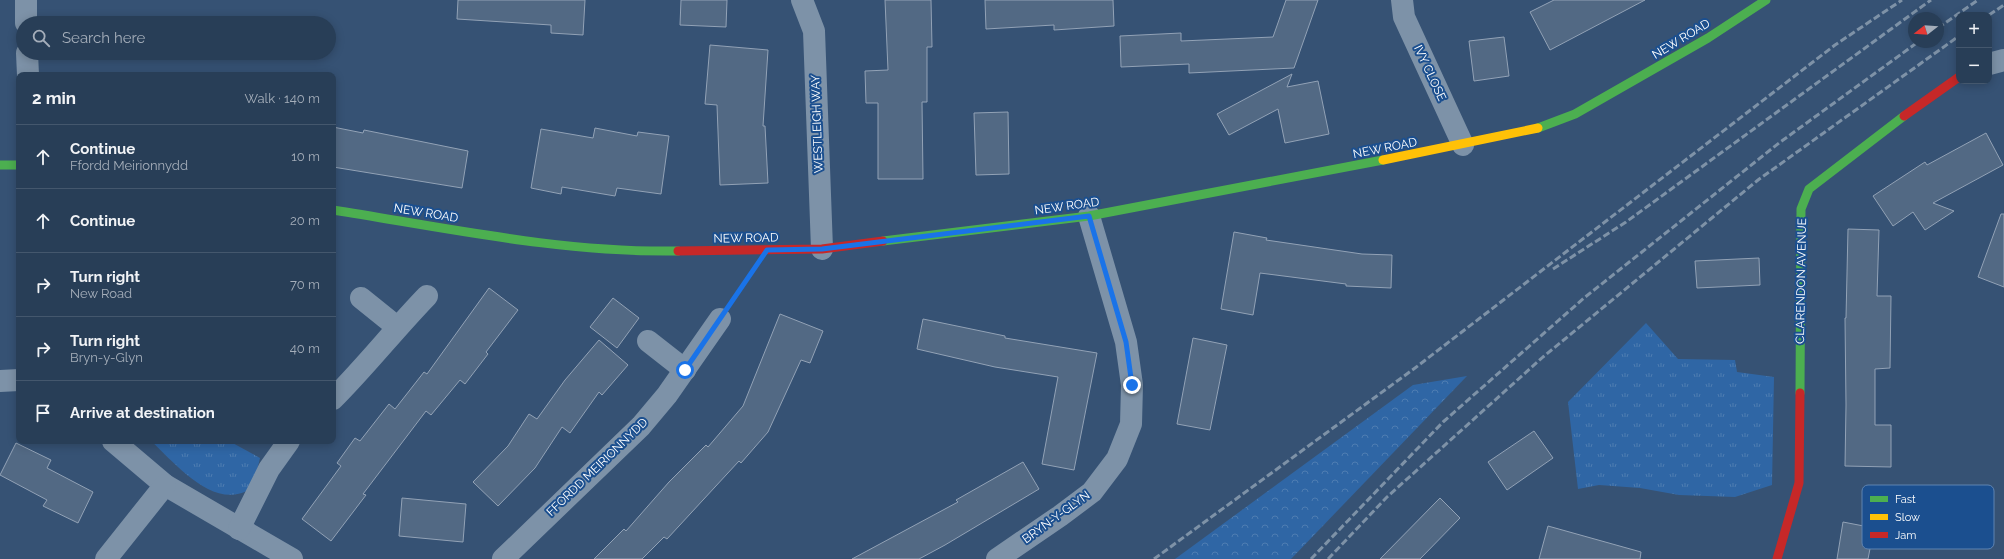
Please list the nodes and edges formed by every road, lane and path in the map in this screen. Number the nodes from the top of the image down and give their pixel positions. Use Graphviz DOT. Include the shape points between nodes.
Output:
graph roads {
  1 [pos="26,0"];
  2 [pos="802,0"];
  3 [pos="1402,0"];
  4 [pos="1766,0"];
  5 [pos="26,16"];
  6 [pos="27,60"];
  7 [pos="2004,60"];
  8 [pos="1992,63"];
  9 [pos="28,72"];
  10 [pos="1956,79"];
  11 [pos="1463,145"];
  12 [pos="16,164"];
  13 [pos="0,165"];
  14 [pos="336,210"];
  15 [pos="1089,216"];
  16 [pos="822,249"];
  17 [pos="767,250"];
  18 [pos="427,296"];
  19 [pos="361,298"];
  20 [pos="720,319"];
  21 [pos="397,326"];
  22 [pos="648,341"];
  23 [pos="685,370"];
  24 [pos="16,380"];
  25 [pos="0,381"];
  26 [pos="336,396"];
  27 [pos="116,444"];
  28 [pos="287,444"];
  29 [pos="165,486"];
  30 [pos="239,529"];
  31 [pos="106,559"];
  32 [pos="292,559"];
  33 [pos="503,559"];
  34 [pos="997,559"];
  35 [pos="1777,559"];
  1 -- 5 [label="street"];
  2 -- 16 [label="street, WESTLEIGH WAY" via="814,31"];
  3 -- 11 [label="street, IVY CLOSE" via="1404,17"];
  4 -- 11 [label="main road, NEW ROAD" via="1708,38 1575,114 1531,131"];
  6 -- 9 [label="street"];
  7 -- 8 [label="street"];
  10 -- 35 [label="main road, CLARENDON AVENUE" via="1809,189 1802,209 1799,483"];
  11 -- 15 [label="main road, NEW ROAD"];
  12 -- 13 [label="main road"];
  14 -- 17 [label="main road, NEW ROAD" via="524,240 630,251"];
  15 -- 16 [label="main road, NEW ROAD"];
  15 -- 34 [label="street, BRYN-Y-GLYN" via="1126,342 1132,385 1131,424 1117,459 1092,492"];
  16 -- 17 [label="main road, NEW ROAD"];
  17 -- 20 [label="path"];
  18 -- 21 [label="street"];
  19 -- 21 [label="street"];
  20 -- 23 [label="street, FFORDD MEIRIONNYDD"];
  21 -- 26 [label="street" via="358,374"];
  22 -- 23 [label="street"];
  23 -- 33 [label="street, FFORDD MEIRIONNYDD" via="641,426"];
  24 -- 25 [label="street"];
  27 -- 29 [label="street"];
  28 -- 30 [label="street" via="269,469"];
  29 -- 30 [label="street"];
  29 -- 31 [label="street"];
  30 -- 32 [label="street"];
}
